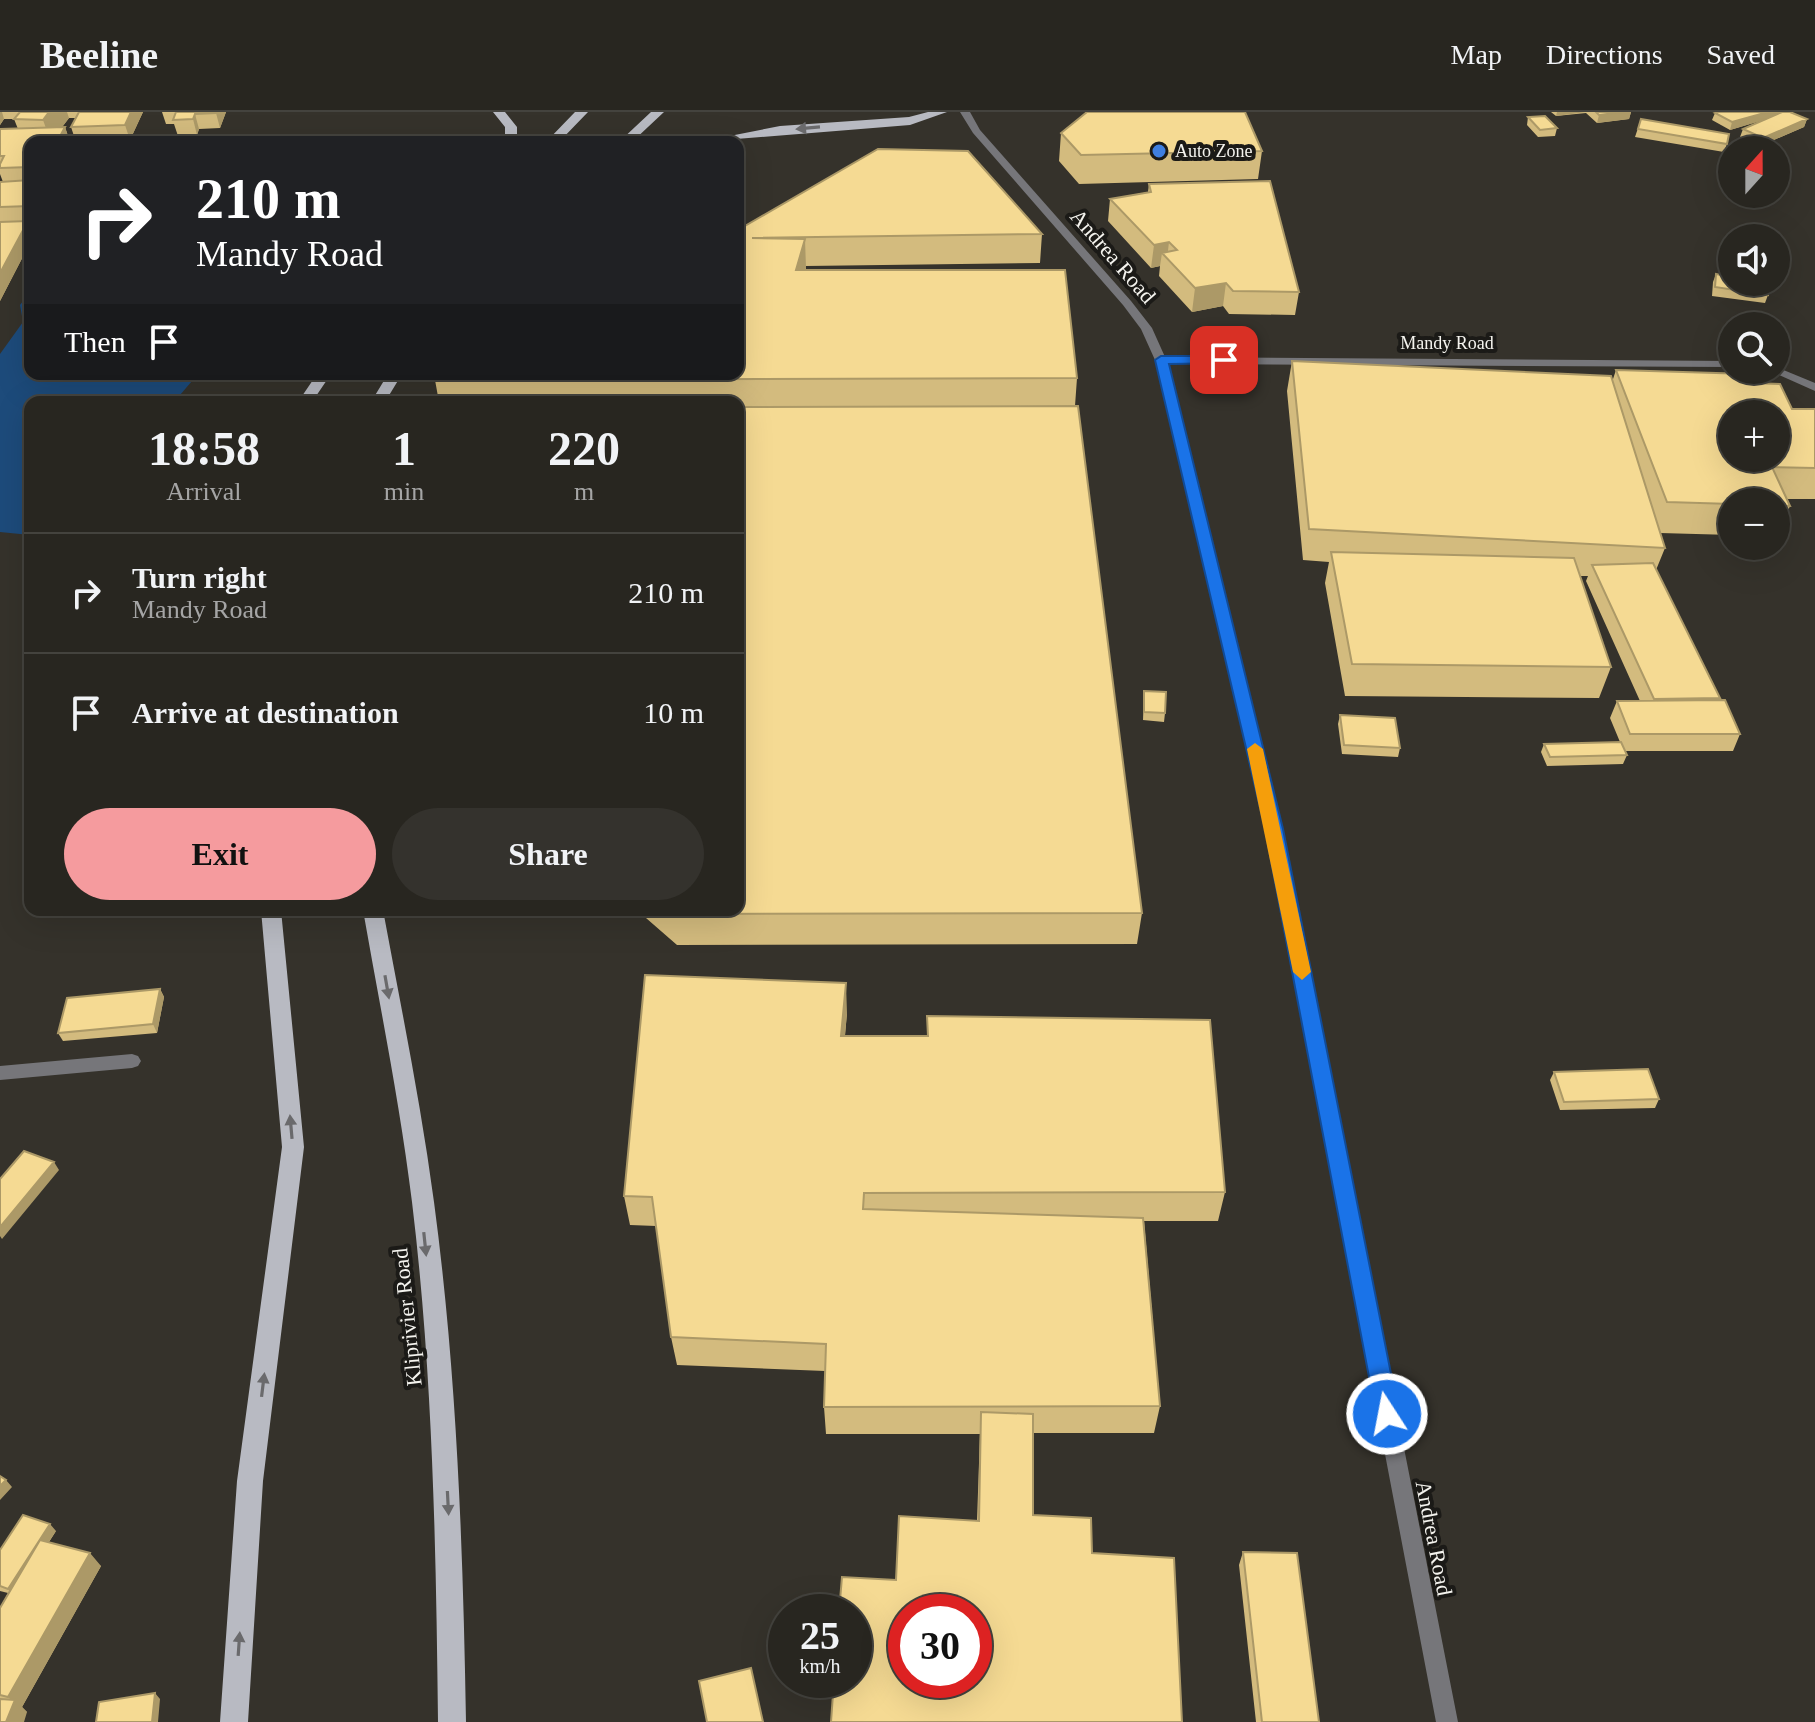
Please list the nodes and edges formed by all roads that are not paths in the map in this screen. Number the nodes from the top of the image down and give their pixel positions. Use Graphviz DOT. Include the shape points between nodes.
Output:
graph roads {
  1 [pos="499,112"];
  2 [pos="582,112"];
  3 [pos="658,112"];
  4 [pos="941,112"];
  5 [pos="965,112"];
  6 [pos="511,136"];
  7 [pos="558,136"];
  8 [pos="632,136"];
  9 [pos="742,136"];
  10 [pos="1161,360"];
  11 [pos="1718,364"];
  12 [pos="1790,377"];
  13 [pos="1815,387"];
  14 [pos="272,916"];
  15 [pos="374,916"];
  16 [pos="132,1061"];
  17 [pos="0,1073"];
  18 [pos="234,1722"];
  19 [pos="452,1722"];
  20 [pos="1447,1722"];
  1 -- 6 [label="main road" via="511,127"];
  2 -- 7 [label="main road"];
  3 -- 8 [label="main road"];
  4 -- 9 [label="main road, one-way" via="910,121"];
  5 -- 10 [label="street, Andrea Road" via="1007,168 1127,303"];
  10 -- 11 [label="street, Mandy Road"];
  10 -- 20 [label="street, Andrea Road" via="1274,829"];
  12 -- 13 [label="street"];
  18 -- 14 [label="main road, one-way" via="250,1481 293,1147"];
  15 -- 19 [label="main road, Kliprivier Road, one-way" via="413,1131 442,1401"];
  16 -- 17 [label="street"];
}
